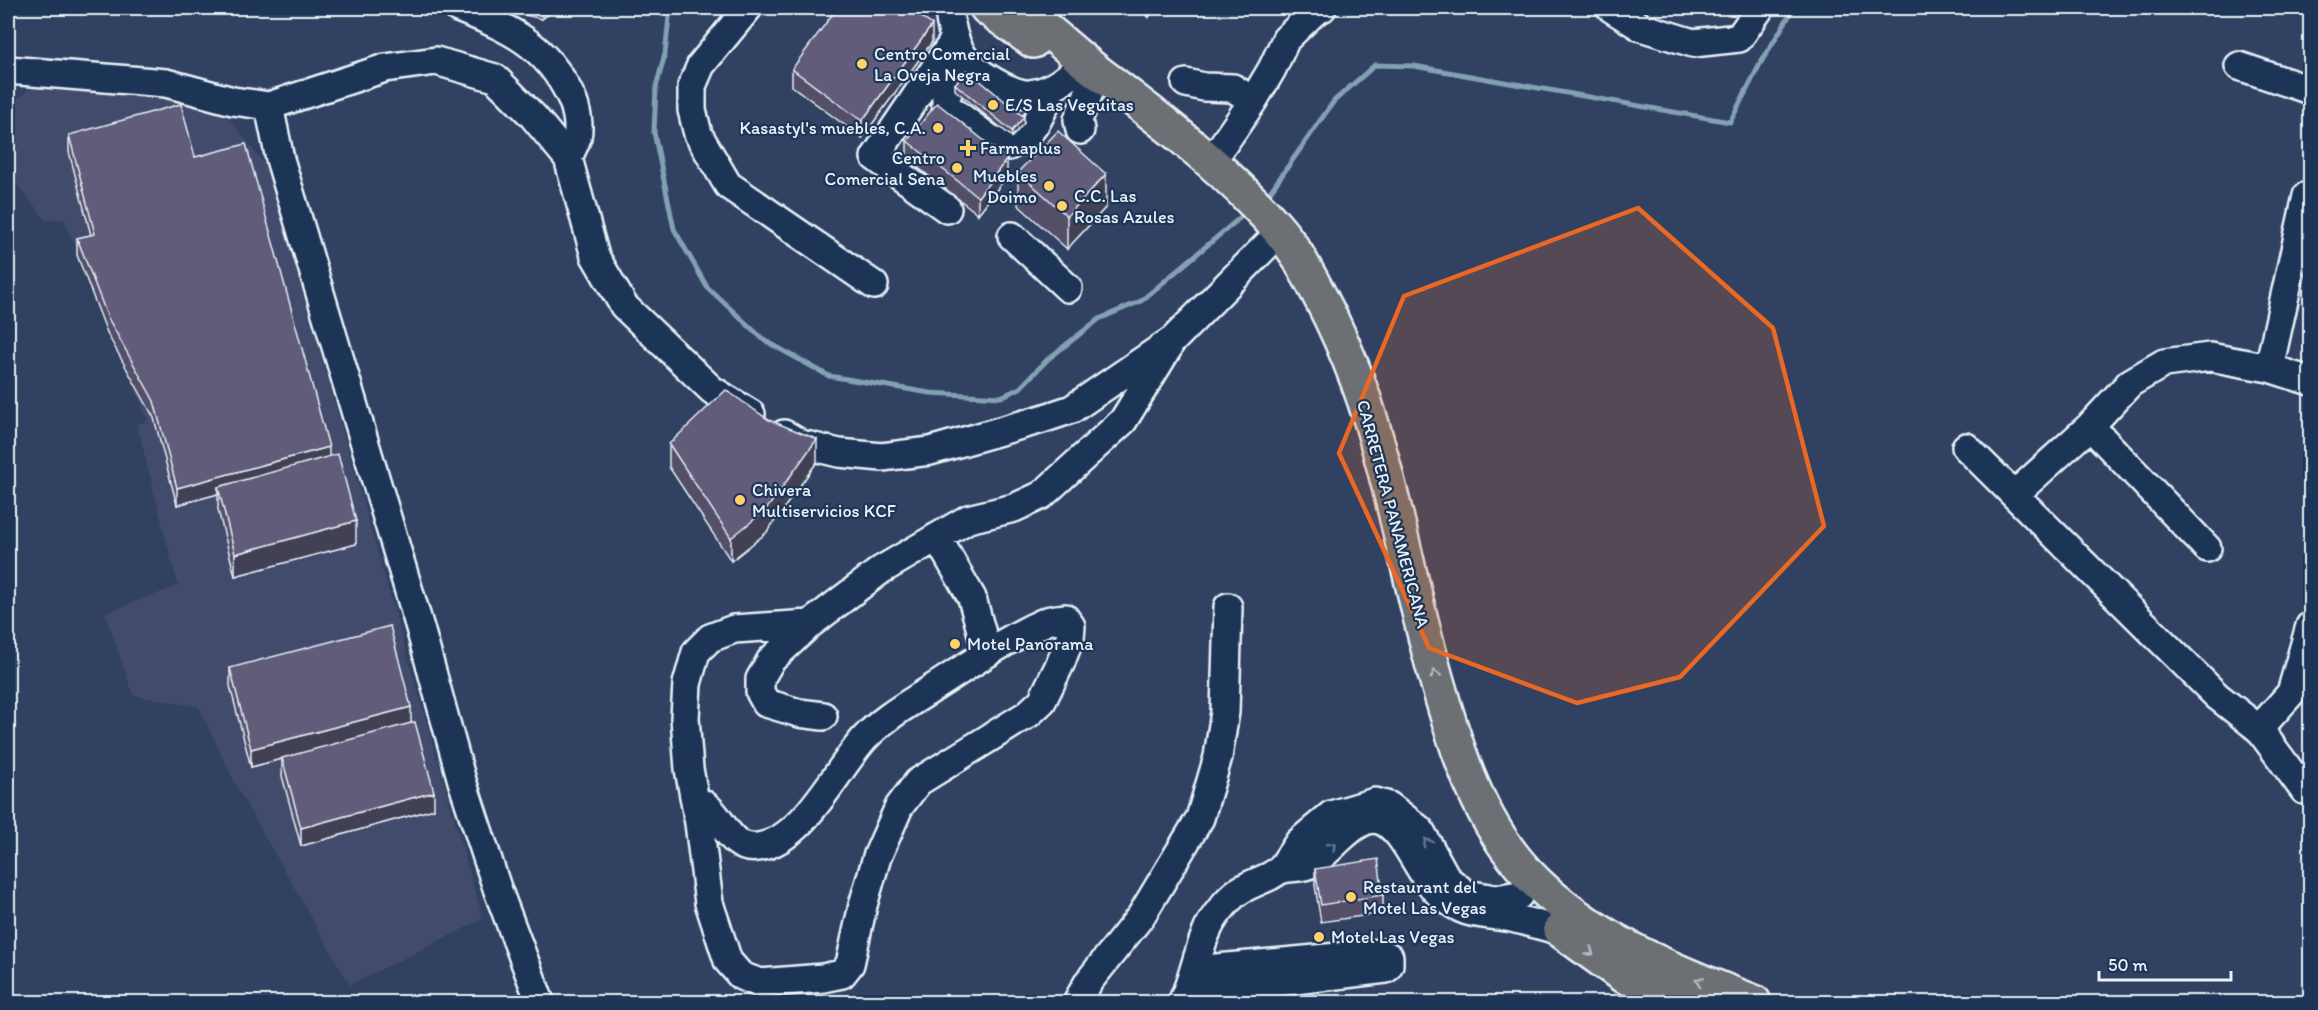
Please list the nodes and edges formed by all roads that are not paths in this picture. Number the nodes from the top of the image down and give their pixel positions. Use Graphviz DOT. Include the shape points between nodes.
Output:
graph roads {
  1 [pos="458,8"];
  2 [pos="748,8"];
  3 [pos="949,8"];
  4 [pos="987,8"];
  5 [pos="1019,8"];
  6 [pos="1322,8"];
  7 [pos="1611,8"];
  8 [pos="1760,8"];
  9 [pos="959,48"];
  10 [pos="2239,66"];
  11 [pos="8,70"];
  12 [pos="1075,77"];
  13 [pos="1186,83"];
  14 [pos="2310,90"];
  15 [pos="1253,101"];
  16 [pos="269,106"];
  17 [pos="1080,130"];
  18 [pos="568,158"];
  19 [pos="1211,162"];
  20 [pos="1230,190"];
  21 [pos="2307,196"];
  22 [pos="947,209"];
  23 [pos="1263,231"];
  24 [pos="1012,236"];
  25 [pos="874,285"];
  26 [pos="1068,288"];
  27 [pos="1173,340"];
  28 [pos="2269,368"];
  29 [pos="2310,381"];
  30 [pos="2090,426"];
  31 [pos="1966,447"];
  32 [pos="2014,494"];
  33 [pos="937,537"];
  34 [pos="2207,548"];
  35 [pos="1228,606"];
  36 [pos="810,624"];
  37 [pos="2310,626"];
  38 [pos="987,652"];
  39 [pos="823,716"];
  40 [pos="2259,729"];
  41 [pos="2308,795"];
  42 [pos="695,801"];
  43 [pos="1281,869"];
  44 [pos="1520,895"];
  45 [pos="1561,931"];
  46 [pos="1188,988"];
  47 [pos="1755,1001"];
  48 [pos="540,1002"];
  49 [pos="1077,1002"];
  50 [pos="1685,1002"];
  1 -- 18 [label="street" via="502,26 532,45 560,75 576,107 578,135"];
  2 -- 25 [label="street" via="701,65 692,86 698,134 728,185"];
  3 -- 9 [label="street"];
  4 -- 12 [label="main road, CARRETERA PANAMERICANA"];
  5 -- 12 [label="main road, CARRETERA PANAMERICANA" via="1038,21"];
  6 -- 15 [label="street" via="1286,39"];
  7 -- 8 [label="street" via="1641,27 1693,43 1739,38"];
  9 -- 12 [label="street" via="1003,88 1028,94"];
  9 -- 12 [label="street" via="946,106 990,140 1010,146 1034,129"];
  9 -- 22 [label="street" via="874,157"];
  10 -- 14 [label="street"];
  11 -- 16 [label="street" via="166,83"];
  12 -- 17 [label="street"];
  12 -- 19 [label="main road, CARRETERA PANAMERICANA"];
  12 -- 20 [label="main road, CARRETERA PANAMERICANA"];
  13 -- 15 [label="street" via="1233,88"];
  15 -- 19 [label="street"];
  16 -- 18 [label="street" via="385,68 436,61 495,78"];
  16 -- 48 [label="street" via="280,159 462,780"];
  18 -- 27 [label="street" via="595,256 624,306 712,390 801,444 882,457 930,451 1072,409"];
  19 -- 20 [label="main road, CARRETERA PANAMERICANA"];
  20 -- 23 [label="main road, CARRETERA PANAMERICANA"];
  21 -- 28 [label="street"];
  23 -- 27 [label="street"];
  23 -- 44 [label="main road, CARRETERA PANAMERICANA" via="1340,391 1371,500 1414,683 1444,766 1474,834"];
  47 -- 23 [label="main road, CARRETERA PANAMERICANA, one-way" via="1668,969 1597,930 1570,912 1528,874 1499,837 1459,756 1371,421 1354,371 1299,258"];
  24 -- 26 [label="street"];
  27 -- 33 [label="street" via="1123,421 1042,495 1014,508 968,519"];
  28 -- 29 [label="street"];
  28 -- 30 [label="street" via="2210,357 2163,363 2130,383"];
  30 -- 32 [label="street"];
  30 -- 34 [label="street"];
  31 -- 32 [label="street"];
  32 -- 40 [label="street" via="2217,696"];
  33 -- 36 [label="street" via="881,570"];
  33 -- 38 [label="street" via="972,598"];
  35 -- 49 [label="street" via="1225,712 1218,757 1200,818 1141,916"];
  36 -- 39 [label="street" via="771,660 760,679 760,692 766,703"];
  36 -- 42 [label="street" via="734,629 710,638 696,652 687,684 685,718"];
  37 -- 40 [label="street" via="2291,693"];
  38 -- 42 [label="street" via="890,715 864,739 808,813 772,843 756,848 740,845 709,807"];
  38 -- 42 [label="street" via="1050,620 1065,618 1071,626 1061,662 1042,701 1028,714 918,782 900,807 878,857 850,964 842,974 760,983 741,976 728,961 709,903"];
  40 -- 41 [label="street"];
  44 -- 43 [label="street, one-way" via="1496,899 1466,894 1448,879 1420,830 1389,806 1376,802 1331,814 1299,842"];
  43 -- 45 [label="street, one-way" via="1310,864 1347,832 1376,819 1397,832 1439,894 1461,910"];
  43 -- 46 [label="street" via="1240,888 1219,911 1204,936"];
  44 -- 45 [label="main road, CARRETERA PANAMERICANA"];
  45 -- 50 [label="main road, CARRETERA PANAMERICANA, one-way" via="1622,975"];
  46 -- 46 [label="street" via="1382,953 1389,957 1386,969"];
}
